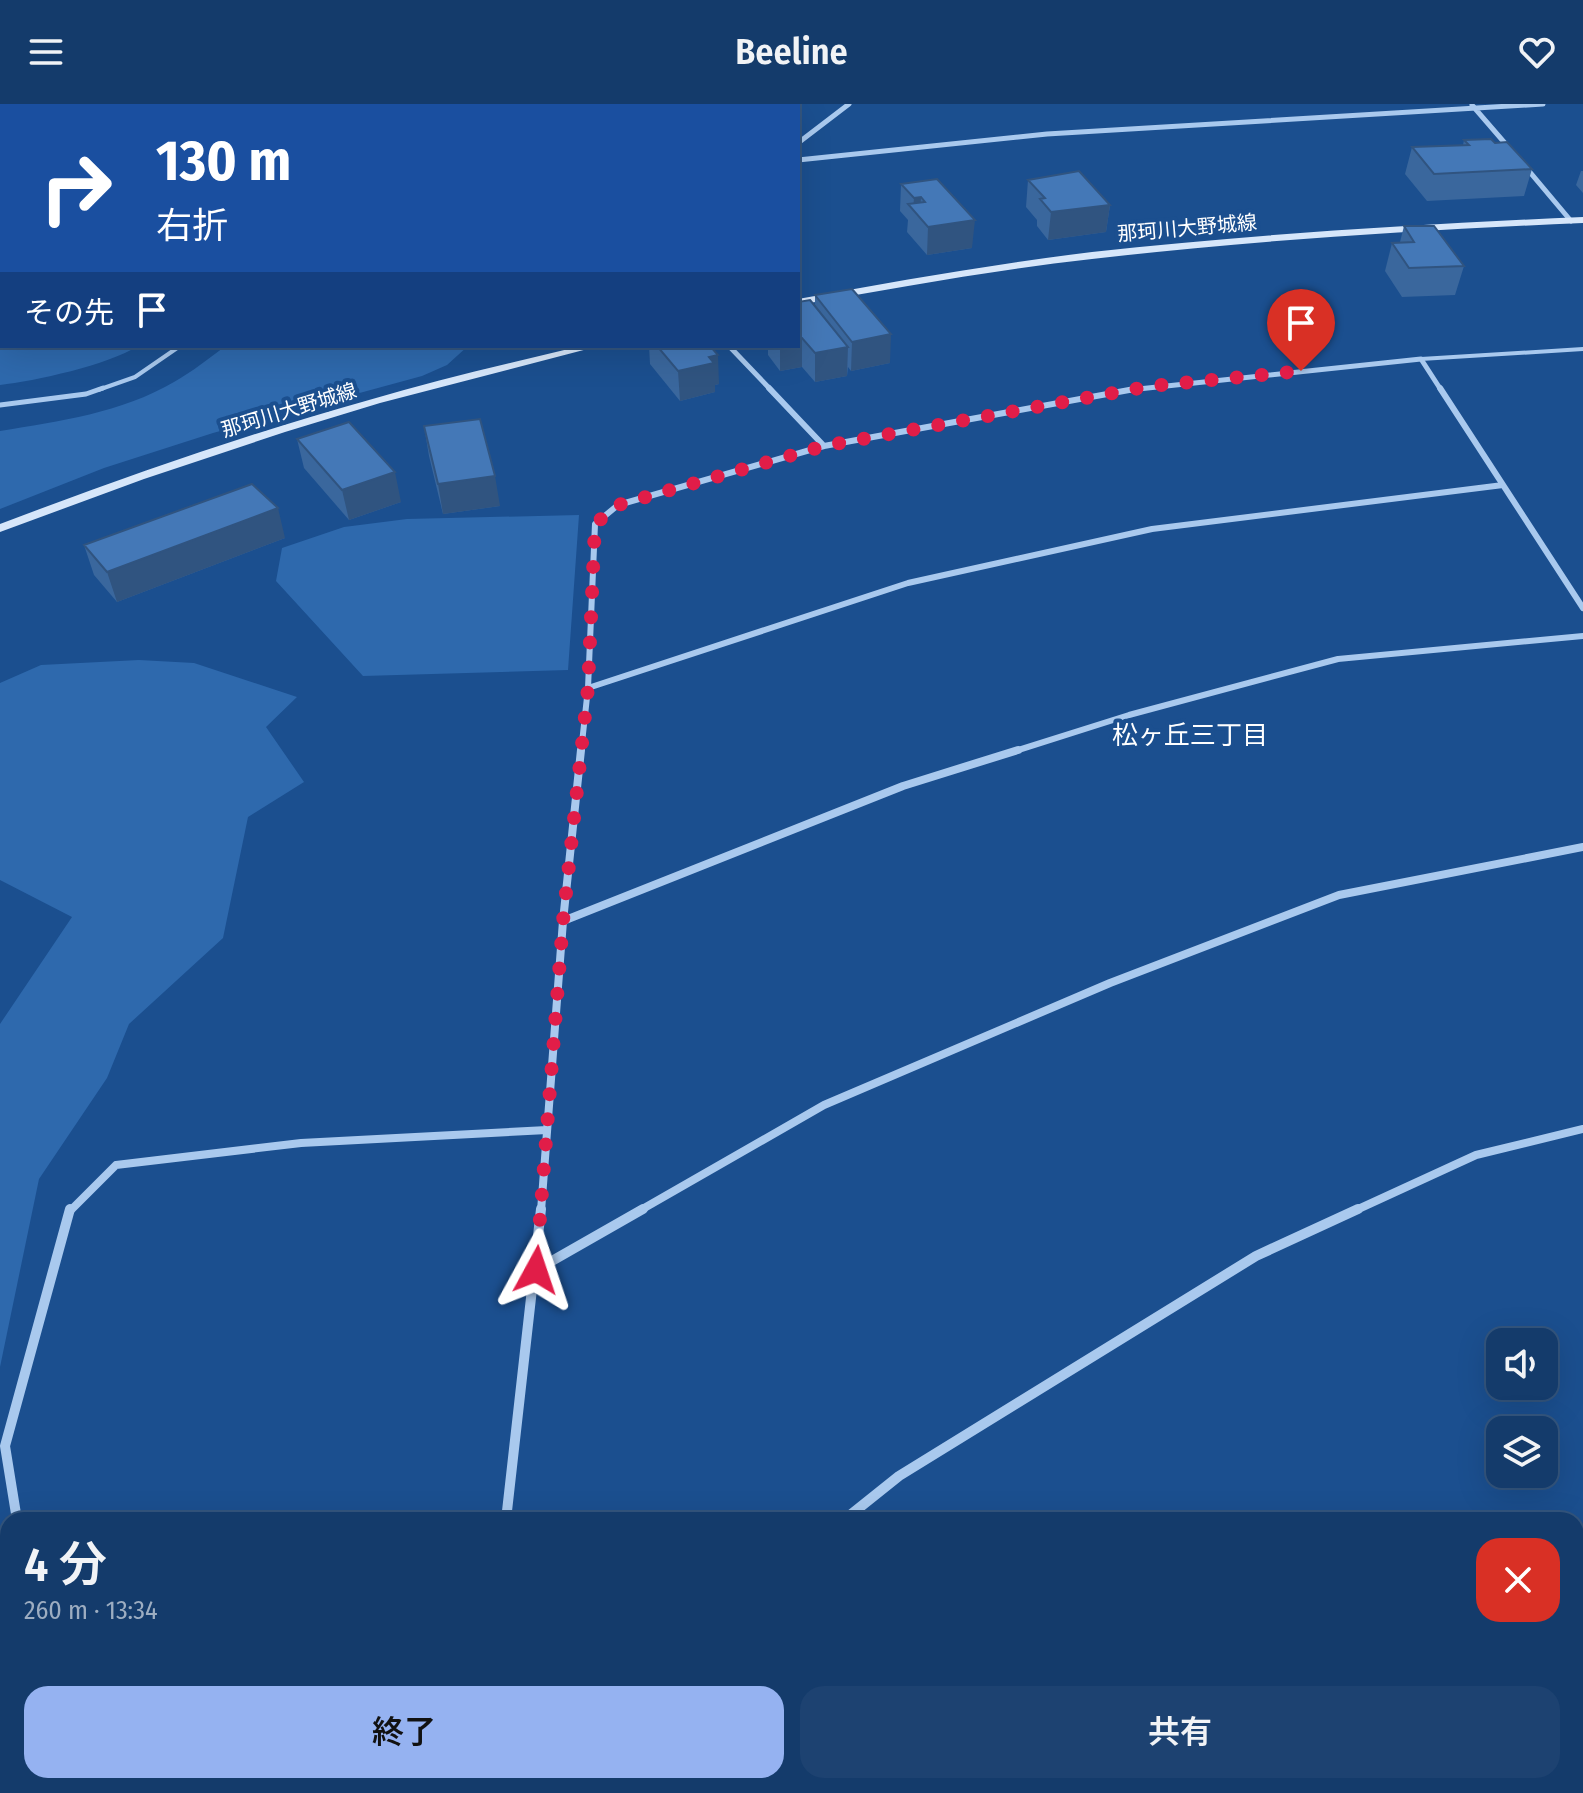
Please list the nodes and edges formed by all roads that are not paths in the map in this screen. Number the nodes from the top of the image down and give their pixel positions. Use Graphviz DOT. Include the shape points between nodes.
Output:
graph roads {
  1 [pos="849,104"];
  2 [pos="1543,104"];
  3 [pos="1472,105"];
  4 [pos="800,141"];
  5 [pos="1512,152"];
  6 [pos="800,160"];
  7 [pos="1522,163"];
  8 [pos="1583,220"];
  9 [pos="1571,221"];
  10 [pos="1583,235"];
  11 [pos="800,302"];
  12 [pos="177,348"];
  13 [pos="586,348"];
  14 [pos="731,348"];
  15 [pos="1583,349"];
  16 [pos="1421,359"];
  17 [pos="0,405"];
  18 [pos="824,446"];
  19 [pos="1503,485"];
  20 [pos="0,528"];
  21 [pos="1583,608"];
  22 [pos="1583,636"];
  23 [pos="588,688"];
  24 [pos="1583,847"];
  25 [pos="563,921"];
  26 [pos="1583,1129"];
  27 [pos="547,1130"];
  28 [pos="536,1270"];
  29 [pos="16,1512"];
  30 [pos="507,1512"];
  31 [pos="854,1512"];
  1 -- 4 [label="street"];
  2 -- 3 [label="street"];
  3 -- 5 [label="street"];
  3 -- 6 [label="street" via="1047,134"];
  7 -- 9 [label="street"];
  8 -- 9 [label="main road, 那珂川大野城線"];
  9 -- 10 [label="main road"];
  9 -- 11 [label="main road, 那珂川大野城線" via="1329,233 1133,251"];
  12 -- 17 [label="lane" via="135,377 98,390"];
  13 -- 20 [label="main road, 那珂川大野城線" via="283,429"];
  14 -- 18 [label="street"];
  15 -- 16 [label="lane"];
  16 -- 18 [label="street" via="1151,386"];
  16 -- 19 [label="street"];
  18 -- 23 [label="street" via="618,505 595,524"];
  19 -- 21 [label="street"];
  19 -- 23 [label="street" via="1152,529 923,579"];
  22 -- 25 [label="street" via="1338,659 1129,715 903,786"];
  23 -- 25 [label="street"];
  24 -- 28 [label="street" via="1339,895 1110,983 824,1105"];
  25 -- 27 [label="street"];
  26 -- 31 [label="street" via="1476,1155 1256,1256 899,1476"];
  27 -- 28 [label="street"];
  27 -- 29 [label="street" via="301,1143 116,1165 71,1207 5,1446"];
  28 -- 30 [label="street"];
}
